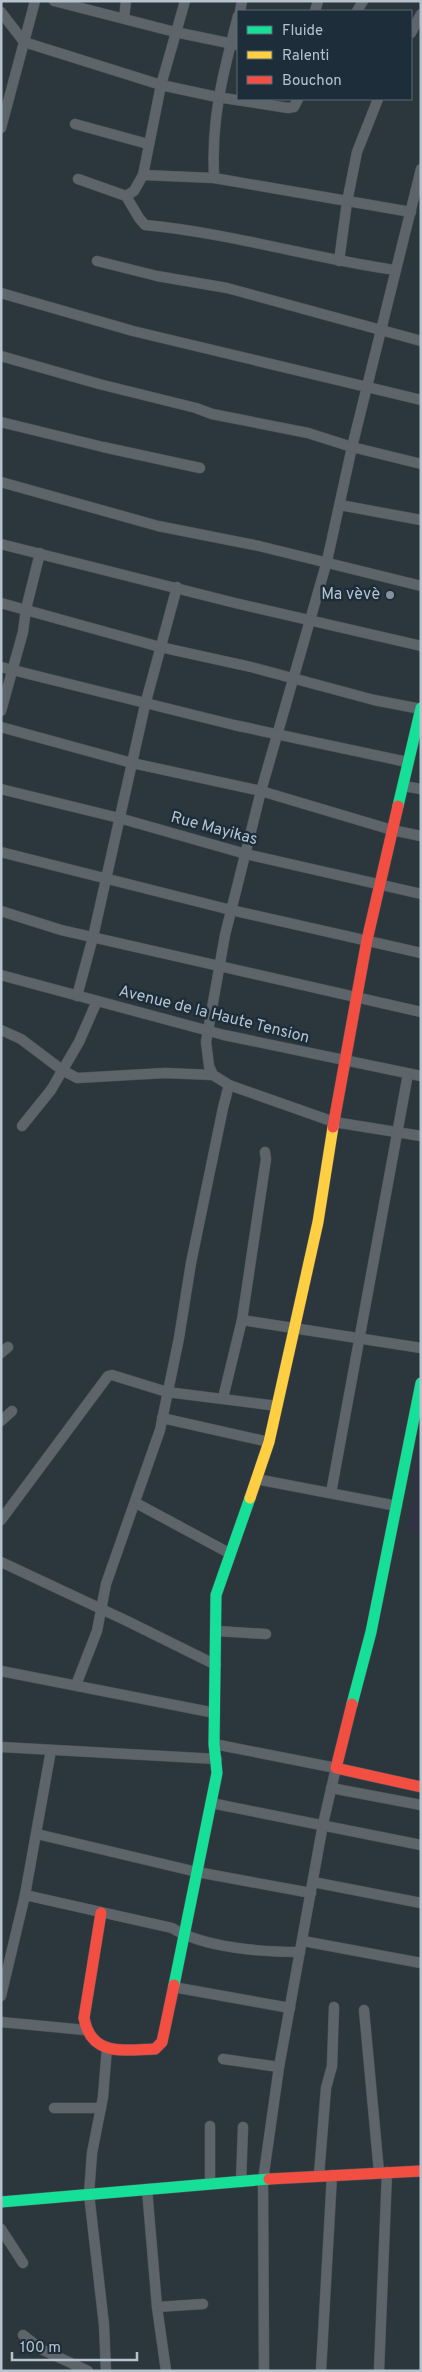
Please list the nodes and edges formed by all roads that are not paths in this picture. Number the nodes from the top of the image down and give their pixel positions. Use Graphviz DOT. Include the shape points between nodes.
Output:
graph roads {
  1 [pos="35,1"];
  2 [pos="54,1"];
  3 [pos="126,1"];
  4 [pos="185,1"];
  5 [pos="1,12"];
  6 [pos="421,14"];
  7 [pos="124,18"];
  8 [pos="237,25"];
  9 [pos="412,31"];
  10 [pos="175,32"];
  11 [pos="24,42"];
  12 [pos="235,44"];
  13 [pos="161,85"];
  14 [pos="217,98"];
  15 [pos="298,100"];
  16 [pos="378,100"];
  17 [pos="4,109"];
  18 [pos="75,124"];
  19 [pos="1,128"];
  20 [pos="148,144"];
  21 [pos="421,169"];
  22 [pos="143,175"];
  23 [pos="214,178"];
  24 [pos="78,179"];
  25 [pos="126,196"];
  26 [pos="347,202"];
  27 [pos="411,212"];
  28 [pos="97,261"];
  29 [pos="338,261"];
  30 [pos="395,270"];
  31 [pos="1,293"];
  32 [pos="380,329"];
  33 [pos="421,341"];
  34 [pos="1,356"];
  35 [pos="366,387"];
  36 [pos="421,400"];
  37 [pos="1,422"];
  38 [pos="352,447"];
  39 [pos="421,464"];
  40 [pos="200,468"];
  41 [pos="1,482"];
  42 [pos="340,505"];
  43 [pos="421,520"];
  44 [pos="1,544"];
  45 [pos="40,553"];
  46 [pos="327,561"];
  47 [pos="421,586"];
  48 [pos="176,587"];
  49 [pos="1,603"];
  50 [pos="26,609"];
  51 [pos="312,621"];
  52 [pos="421,646"];
  53 [pos="160,647"];
  54 [pos="1,667"];
  55 [pos="12,670"];
  56 [pos="294,679"];
  57 [pos="145,704"];
  58 [pos="1,711"];
  59 [pos="420,711"];
  60 [pos="1,727"];
  61 [pos="278,735"];
  62 [pos="407,762"];
  63 [pos="132,763"];
  64 [pos="403,786"];
  65 [pos="1,789"];
  66 [pos="421,789"];
  67 [pos="261,792"];
  68 [pos="119,818"];
  69 [pos="392,830"];
  70 [pos="421,836"];
  71 [pos="1,852"];
  72 [pos="246,854"];
  73 [pos="104,877"];
  74 [pos="379,885"];
  75 [pos="421,894"];
  76 [pos="231,910"];
  77 [pos="1,912"];
  78 [pos="93,937"];
  79 [pos="368,940"];
  80 [pos="421,953"];
  81 [pos="219,965"];
  82 [pos="1,975"];
  83 [pos="78,996"];
  84 [pos="357,999"];
  85 [pos="97,1001"];
  86 [pos="421,1012"];
  87 [pos="1,1030"];
  88 [pos="207,1030"];
  89 [pos="344,1062"];
  90 [pos="62,1070"];
  91 [pos="408,1074"];
  92 [pos="213,1075"];
  93 [pos="421,1076"];
  94 [pos="230,1085"];
  95 [pos="334,1122"];
  96 [pos="22,1126"];
  97 [pos="399,1132"];
  98 [pos="421,1136"];
  99 [pos="265,1152"];
  100 [pos="242,1320"];
  101 [pos="293,1329"];
  102 [pos="358,1338"];
  103 [pos="421,1348"];
  104 [pos="421,1383"];
  105 [pos="167,1392"];
  106 [pos="224,1398"];
  107 [pos="277,1406"];
  108 [pos="12,1411"];
  109 [pos="162,1418"];
  110 [pos="1,1421"];
  111 [pos="268,1442"];
  112 [pos="256,1478"];
  113 [pos="331,1493"];
  114 [pos="136,1503"];
  115 [pos="397,1506"];
  116 [pos="1,1520"];
  117 [pos="229,1553"];
  118 [pos="1,1562"];
  119 [pos="101,1610"];
  120 [pos="217,1631"];
  121 [pos="266,1634"];
  122 [pos="216,1665"];
  123 [pos="1,1671"];
  124 [pos="76,1685"];
  125 [pos="214,1713"];
  126 [pos="214,1744"];
  127 [pos="1,1747"];
  128 [pos="51,1750"];
  129 [pos="216,1759"];
  130 [pos="336,1768"];
  131 [pos="421,1787"];
  132 [pos="331,1788"];
  133 [pos="210,1803"];
  134 [pos="421,1805"];
  135 [pos="323,1824"];
  136 [pos="37,1834"];
  137 [pos="421,1845"];
  138 [pos="197,1872"];
  139 [pos="312,1888"];
  140 [pos="25,1895"];
  141 [pos="421,1903"];
  142 [pos="101,1913"];
  143 [pos="184,1936"];
  144 [pos="303,1941"];
  145 [pos="300,1952"];
  146 [pos="421,1963"];
  147 [pos="173,1987"];
  148 [pos="1,1996"];
  149 [pos="334,2007"];
  150 [pos="290,2008"];
  151 [pos="364,2010"];
  152 [pos="1,2022"];
  153 [pos="85,2030"];
  154 [pos="107,2047"];
  155 [pos="223,2059"];
  156 [pos="279,2067"];
  157 [pos="54,2108"];
  158 [pos="101,2108"];
  159 [pos="210,2126"];
  160 [pos="243,2127"];
  161 [pos="421,2171"];
  162 [pos="383,2172"];
  163 [pos="319,2175"];
  164 [pos="332,2175"];
  165 [pos="263,2180"];
  166 [pos="241,2182"];
  167 [pos="210,2184"];
  168 [pos="147,2189"];
  169 [pos="89,2194"];
  170 [pos="1,2202"];
  171 [pos="1,2229"];
  172 [pos="23,2263"];
  173 [pos="204,2304"];
  174 [pos="157,2307"];
  175 [pos="23,2335"];
  176 [pos="88,2371"];
  177 [pos="106,2371"];
  178 [pos="166,2371"];
  179 [pos="264,2371"];
  180 [pos="321,2371"];
  181 [pos="379,2371"];
  1 -- 11 [label="street"];
  2 -- 7 [label="street"];
  3 -- 7 [label="street"];
  4 -- 10 [label="street"];
  5 -- 11 [label="street"];
  6 -- 9 [label="street"];
  7 -- 10 [label="street"];
  8 -- 12 [label="street"];
  10 -- 12 [label="street"];
  10 -- 13 [label="street"];
  11 -- 13 [label="street"];
  11 -- 17 [label="street"];
  12 -- 14 [label="street"];
  13 -- 14 [label="street"];
  13 -- 20 [label="street"];
  14 -- 15 [label="street" via="291,108"];
  14 -- 23 [label="street" via="212,144"];
  16 -- 26 [label="street" via="360,141"];
  17 -- 19 [label="street"];
  18 -- 20 [label="street"];
  20 -- 22 [label="street"];
  21 -- 27 [label="street"];
  22 -- 23 [label="street"];
  22 -- 25 [label="street" via="134,191"];
  23 -- 26 [label="street"];
  24 -- 25 [label="street"];
  25 -- 29 [label="street" via="145,225"];
  26 -- 27 [label="street"];
  26 -- 29 [label="street"];
  27 -- 30 [label="street"];
  28 -- 32 [label="street" via="227,288"];
  29 -- 30 [label="street"];
  30 -- 32 [label="street"];
  31 -- 35 [label="street" via="133,331"];
  32 -- 33 [label="street"];
  32 -- 35 [label="street"];
  34 -- 38 [label="street" via="212,414 308,432"];
  35 -- 36 [label="street"];
  35 -- 38 [label="street"];
  37 -- 40 [label="street"];
  38 -- 39 [label="street"];
  38 -- 42 [label="street"];
  41 -- 46 [label="street" via="158,526 219,536"];
  42 -- 43 [label="street"];
  42 -- 46 [label="street"];
  44 -- 45 [label="street"];
  45 -- 48 [label="street"];
  45 -- 50 [label="street"];
  46 -- 47 [label="street"];
  46 -- 51 [label="street"];
  48 -- 51 [label="street"];
  48 -- 53 [label="street"];
  49 -- 50 [label="street"];
  50 -- 53 [label="street"];
  50 -- 55 [label="street" via="24,632"];
  51 -- 52 [label="street"];
  51 -- 56 [label="street"];
  53 -- 56 [label="street"];
  53 -- 57 [label="street"];
  54 -- 55 [label="street"];
  55 -- 57 [label="street"];
  55 -- 58 [label="street"];
  56 -- 59 [label="street"];
  56 -- 61 [label="street"];
  57 -- 61 [label="street"];
  57 -- 63 [label="street"];
  59 -- 62 [label="main road"];
  60 -- 63 [label="street"];
  61 -- 62 [label="street"];
  61 -- 67 [label="street"];
  62 -- 64 [label="main road"];
  63 -- 67 [label="street"];
  63 -- 68 [label="street"];
  64 -- 66 [label="street"];
  64 -- 69 [label="main road"];
  65 -- 68 [label="street, Rue Mayikas"];
  67 -- 69 [label="street"];
  67 -- 72 [label="street"];
  68 -- 72 [label="street, Rue Mayikas"];
  68 -- 73 [label="street"];
  69 -- 70 [label="street"];
  69 -- 74 [label="main road"];
  71 -- 73 [label="street"];
  72 -- 74 [label="street, Rue Mayikas"];
  72 -- 76 [label="street"];
  73 -- 76 [label="street"];
  73 -- 78 [label="street"];
  74 -- 75 [label="street, Rue Mayikas"];
  74 -- 79 [label="main road"];
  76 -- 79 [label="street"];
  76 -- 81 [label="street"];
  77 -- 78 [label="street"];
  78 -- 81 [label="street"];
  78 -- 83 [label="street"];
  79 -- 80 [label="street"];
  79 -- 84 [label="main road"];
  81 -- 84 [label="street"];
  81 -- 88 [label="street"];
  82 -- 83 [label="street, Avenue de la Haute Tension"];
  83 -- 85 [label="street, Avenue de la Haute Tension"];
  84 -- 86 [label="street"];
  84 -- 89 [label="main road"];
  85 -- 88 [label="street, Avenue de la Haute Tension"];
  85 -- 90 [label="street"];
  87 -- 90 [label="street" via="34,1047"];
  88 -- 89 [label="street, Avenue de la Haute Tension"];
  88 -- 92 [label="street" via="207,1054"];
  89 -- 91 [label="street, Avenue de la Haute Tension"];
  89 -- 95 [label="main road"];
  90 -- 92 [label="street" via="85,1079 165,1073"];
  90 -- 96 [label="street" via="52,1090"];
  91 -- 93 [label="street, Avenue de la Haute Tension"];
  91 -- 97 [label="street"];
  92 -- 94 [label="street"];
  94 -- 95 [label="street"];
  94 -- 105 [label="street"];
  95 -- 97 [label="street"];
  95 -- 101 [label="main road" via="318,1222"];
  97 -- 98 [label="street"];
  97 -- 102 [label="street"];
  99 -- 100 [label="street"];
  100 -- 101 [label="street"];
  100 -- 106 [label="street"];
  101 -- 102 [label="street"];
  101 -- 107 [label="main road"];
  102 -- 103 [label="street"];
  102 -- 113 [label="street"];
  104 -- 115 [label="main road"];
  105 -- 106 [label="street"];
  105 -- 109 [label="street"];
  105 -- 116 [label="street" via="108,1376"];
  106 -- 107 [label="street"];
  107 -- 111 [label="main road"];
  108 -- 110 [label="street"];
  109 -- 111 [label="street"];
  109 -- 114 [label="street" via="157,1443"];
  111 -- 112 [label="main road"];
  112 -- 113 [label="street"];
  112 -- 117 [label="main road"];
  113 -- 115 [label="street"];
  114 -- 117 [label="street"];
  114 -- 119 [label="street" via="106,1584"];
  115 -- 130 [label="main road" via="371,1632"];
  117 -- 120 [label="main road" via="216,1595"];
  118 -- 119 [label="street"];
  119 -- 122 [label="street"];
  119 -- 124 [label="street" via="97,1631"];
  120 -- 121 [label="street"];
  120 -- 122 [label="main road"];
  122 -- 125 [label="main road"];
  123 -- 124 [label="street"];
  124 -- 125 [label="street"];
  125 -- 126 [label="main road"];
  126 -- 129 [label="main road"];
  126 -- 130 [label="street"];
  127 -- 128 [label="street"];
  128 -- 129 [label="street"];
  128 -- 136 [label="street"];
  129 -- 133 [label="main road" via="217,1773"];
  130 -- 131 [label="main road"];
  130 -- 132 [label="street"];
  132 -- 134 [label="street"];
  132 -- 135 [label="street"];
  133 -- 135 [label="street"];
  133 -- 138 [label="main road"];
  135 -- 137 [label="street"];
  135 -- 139 [label="street"];
  136 -- 138 [label="street"];
  136 -- 140 [label="street"];
  138 -- 139 [label="street"];
  138 -- 143 [label="main road"];
  139 -- 141 [label="street"];
  139 -- 144 [label="street"];
  140 -- 142 [label="street"];
  140 -- 148 [label="street"];
  142 -- 143 [label="street" via="172,1928"];
  142 -- 153 [label="main road" via="84,2018"];
  143 -- 145 [label="street" via="266,1952"];
  143 -- 147 [label="main road"];
  144 -- 145 [label="street"];
  144 -- 146 [label="street"];
  145 -- 150 [label="street"];
  147 -- 150 [label="street"];
  147 -- 154 [label="main road" via="162,2042 158,2047"];
  149 -- 163 [label="street" via="332,2066 326,2088"];
  150 -- 156 [label="street"];
  151 -- 162 [label="street"];
  152 -- 153 [label="street"];
  153 -- 154 [label="main road" via="92,2042"];
  154 -- 158 [label="street"];
  155 -- 156 [label="street"];
  156 -- 165 [label="street"];
  157 -- 158 [label="street"];
  158 -- 169 [label="street" via="92,2153"];
  159 -- 167 [label="street"];
  160 -- 166 [label="street"];
  161 -- 162 [label="main road"];
  162 -- 164 [label="main road"];
  162 -- 181 [label="street"];
  163 -- 164 [label="main road"];
  163 -- 165 [label="main road"];
  164 -- 180 [label="street"];
  165 -- 166 [label="main road"];
  165 -- 179 [label="street"];
  166 -- 167 [label="main road"];
  167 -- 168 [label="main road"];
  168 -- 169 [label="main road"];
  168 -- 174 [label="street"];
  169 -- 170 [label="main road"];
  169 -- 177 [label="street"];
  171 -- 172 [label="street"];
  173 -- 174 [label="street"];
  174 -- 178 [label="street"];
  175 -- 176 [label="street" via="41,2349"];
}
